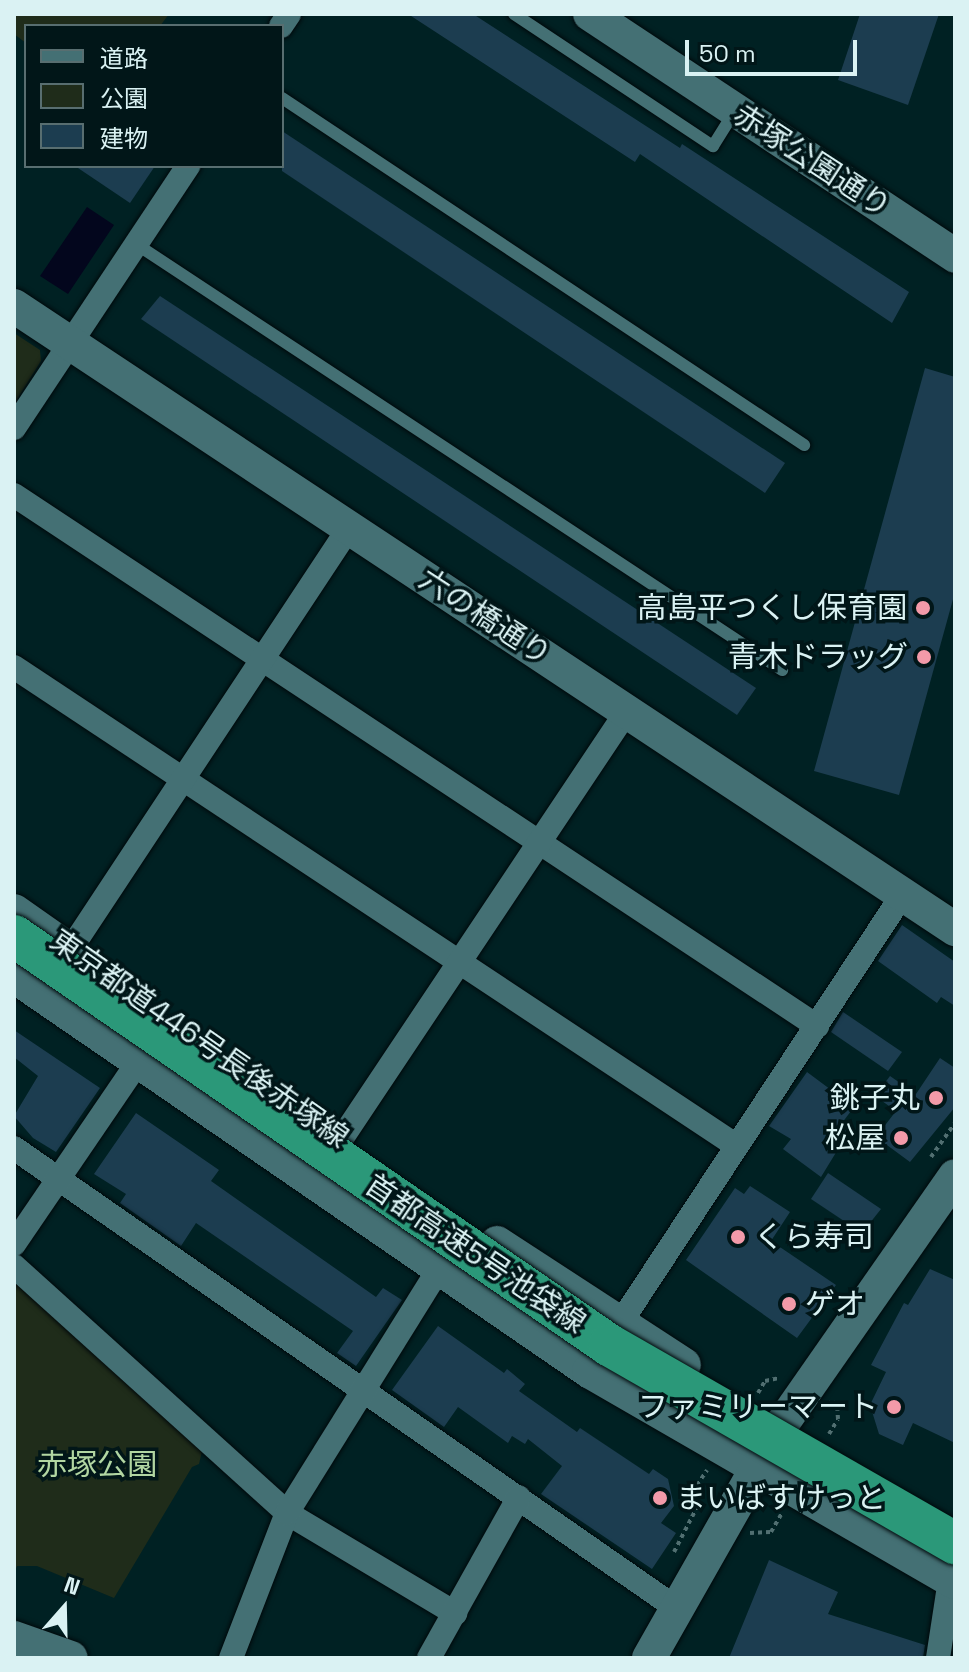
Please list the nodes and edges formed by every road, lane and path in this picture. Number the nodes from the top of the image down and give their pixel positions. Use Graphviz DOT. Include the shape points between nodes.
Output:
graph roads {
  1 [pos="514,14"];
  2 [pos="590,14"];
  3 [pos="284,99"];
  4 [pos="735,110"];
  5 [pos="187,168"];
  6 [pos="136,244"];
  7 [pos="955,256"];
  8 [pos="14,306"];
  9 [pos="70,343"];
  10 [pos="14,428"];
  11 [pos="804,445"];
  12 [pos="14,495"];
  13 [pos="349,528"];
  14 [pos="262,660"];
  15 [pos="14,667"];
  16 [pos="782,670"];
  17 [pos="627,711"];
  18 [pos="183,779"];
  19 [pos="540,842"];
  20 [pos="903,894"];
  21 [pos="14,911"];
  22 [pos="955,929"];
  23 [pos="14,936"];
  24 [pos="70,950"];
  25 [pos="14,957"];
  26 [pos="460,962"];
  27 [pos="14,976"];
  28 [pos="817,1026"];
  29 [pos="138,1062"];
  30 [pos="342,1138"];
  31 [pos="737,1146"];
  32 [pos="14,1148"];
  33 [pos="955,1176"];
  34 [pos="59,1179"];
  35 [pos="14,1244"];
  36 [pos="14,1266"];
  37 [pos="438,1270"];
  38 [pos="619,1325"];
  39 [pos="363,1390"];
  40 [pos="837,1404"];
  41 [pos="838,1419"];
  42 [pos="782,1424"];
  43 [pos="753,1470"];
  44 [pos="697,1485"];
  45 [pos="519,1497"];
  46 [pos="287,1513"];
  47 [pos="955,1520"];
  48 [pos="771,1532"];
  49 [pos="756,1536"];
  50 [pos="671,1558"];
  51 [pos="954,1567"];
  52 [pos="676,1608"];
  53 [pos="455,1613"];
  54 [pos="14,1638"];
  55 [pos="71,1658"];
  56 [pos="231,1658"];
  57 [pos="429,1658"];
  58 [pos="649,1658"];
  59 [pos="938,1658"];
  1 -- 4 [label="lane" via="713,146"];
  2 -- 4 [label="main road, 赤塚公園通り"];
  3 -- 11 [label="lane"];
  4 -- 7 [label="main road, 赤塚公園通り"];
  5 -- 6 [label="street"];
  6 -- 9 [label="street"];
  6 -- 16 [label="lane"];
  8 -- 9 [label="main road, 六の橋通り"];
  9 -- 10 [label="street"];
  9 -- 13 [label="main road, 六の橋通り"];
  12 -- 14 [label="street"];
  13 -- 14 [label="street"];
  13 -- 17 [label="main road, 六の橋通り"];
  14 -- 18 [label="street"];
  14 -- 19 [label="street"];
  15 -- 18 [label="street"];
  17 -- 19 [label="street"];
  17 -- 20 [label="main road, 六の橋通り"];
  18 -- 24 [label="street"];
  18 -- 26 [label="street"];
  19 -- 26 [label="street"];
  19 -- 28 [label="street"];
  20 -- 22 [label="main road, 六の橋通り"];
  20 -- 28 [label="street"];
  21 -- 24 [label="main road, 東京都道446号長後赤塚線"];
  23 -- 51 [label="highway, 首都高速5号池袋線, bridge" via="609,1345"];
  24 -- 30 [label="main road, 東京都道446号長後赤塚線"];
  25 -- 51 [label="highway, 首都高速5号池袋線" via="597,1357"];
  26 -- 30 [label="street"];
  26 -- 31 [label="street"];
  27 -- 29 [label="main road, 東京都道446号長後赤塚線"];
  28 -- 31 [label="street"];
  29 -- 34 [label="street"];
  29 -- 37 [label="main road, 東京都道446号長後赤塚線"];
  30 -- 38 [label="main road, 東京都道446号長後赤塚線"];
  31 -- 38 [label="street"];
  32 -- 34 [label="street"];
  33 -- 42 [label="main road"];
  34 -- 35 [label="street"];
  34 -- 39 [label="street"];
  36 -- 46 [label="street"];
  37 -- 39 [label="street"];
  37 -- 43 [label="main road, 東京都道446号長後赤塚線" via="589,1371"];
  38 -- 42 [label="main road, 東京都道446号長後赤塚線"];
  39 -- 45 [label="street"];
  39 -- 46 [label="street"];
  40 -- 41 [label="path"];
  42 -- 43 [label="main road"];
  42 -- 47 [label="main road, 東京都道446号長後赤塚線"];
  43 -- 51 [label="main road, 東京都道446号長後赤塚線"];
  43 -- 52 [label="main road"];
  44 -- 50 [label="path" via="698,1505"];
  45 -- 52 [label="street"];
  45 -- 53 [label="street"];
  46 -- 53 [label="street"];
  46 -- 56 [label="street"];
  48 -- 49 [label="path"];
  51 -- 59 [label="street"];
  52 -- 58 [label="main road"];
  53 -- 57 [label="street"];
  54 -- 55 [label="main road"];
}
